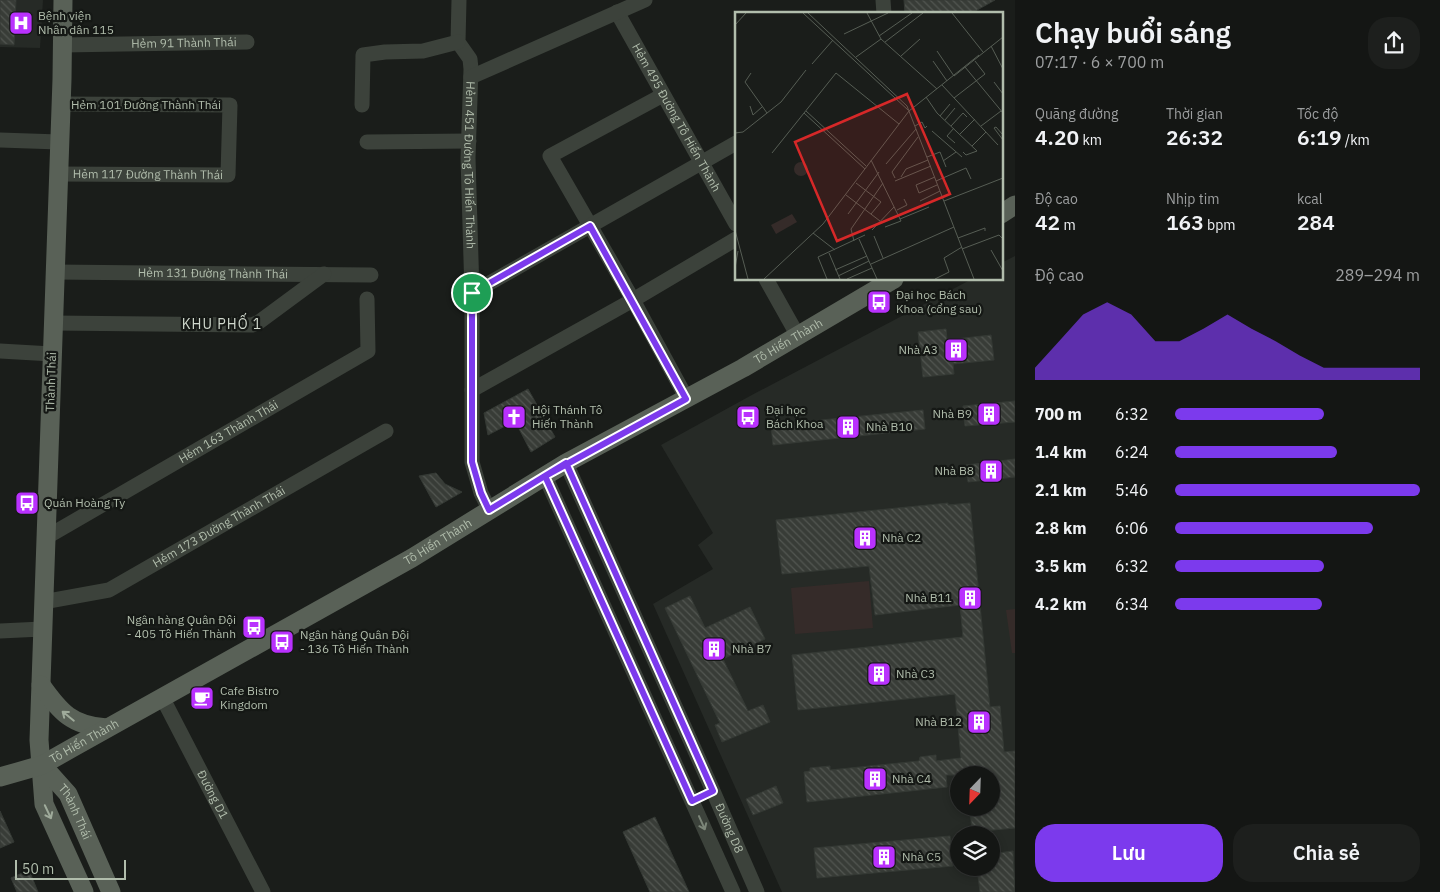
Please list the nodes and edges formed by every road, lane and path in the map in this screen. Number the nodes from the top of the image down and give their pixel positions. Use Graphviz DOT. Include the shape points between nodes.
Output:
graph roads {
  1 [pos="63,0"];
  2 [pos="460,0"];
  3 [pos="645,0"];
  4 [pos="617,12"];
  5 [pos="248,42"];
  6 [pos="458,42"];
  7 [pos="62,45"];
  8 [pos="470,77"];
  9 [pos="663,95"];
  10 [pos="61,104"];
  11 [pos="230,105"];
  12 [pos="362,105"];
  13 [pos="0,140"];
  14 [pos="59,142"];
  15 [pos="367,142"];
  16 [pos="469,142"];
  17 [pos="735,144"];
  18 [pos="702,163"];
  19 [pos="58,174"];
  20 [pos="1015,206"];
  21 [pos="1002,213"];
  22 [pos="735,222"];
  23 [pos="590,226"];
  24 [pos="735,240"];
  25 [pos="54,272"];
  26 [pos="324,274"];
  27 [pos="371,275"];
  28 [pos="767,280"];
  29 [pos="892,280"];
  30 [pos="472,293"];
  31 [pos="367,299"];
  32 [pos="633,300"];
  33 [pos="52,323"];
  34 [pos="798,336"];
  35 [pos="0,352"];
  36 [pos="52,354"];
  37 [pos="472,390"];
  38 [pos="686,399"];
  39 [pos="386,431"];
  40 [pos="566,463"];
  41 [pos="545,476"];
  42 [pos="489,510"];
  43 [pos="45,538"];
  44 [pos="43,602"];
  45 [pos="42,629"];
  46 [pos="0,630"];
  47 [pos="41,685"];
  48 [pos="162,697"];
  49 [pos="107,728"];
  50 [pos="42,764"];
  51 [pos="0,777"];
  52 [pos="713,791"];
  53 [pos="692,801"];
  54 [pos="84,892"];
  55 [pos="111,892"];
  56 [pos="263,892"];
  57 [pos="733,892"];
  58 [pos="757,892"];
  1 -- 7 [label="main road, Thành Thái"];
  2 -- 6 [label="street"];
  3 -- 4 [label="street"];
  4 -- 8 [label="street"];
  4 -- 9 [label="street, Hẻm 495 Đường Tô Hiến Thành"];
  5 -- 7 [label="street, Hẻm 91 Thành Thái"];
  6 -- 8 [label="street, Hẻm 451 Đường Tô Hiến Thành" via="470,59"];
  6 -- 12 [label="street" via="423,51 363,55"];
  7 -- 10 [label="main road, Thành Thái"];
  8 -- 16 [label="street, Hẻm 451 Đường Tô Hiến Thành"];
  9 -- 18 [label="street, Hẻm 495 Đường Tô Hiến Thành"];
  9 -- 23 [label="street" via="550,156"];
  10 -- 11 [label="street, Hẻm 101 Đường Thành Thái"];
  10 -- 14 [label="main road, Thành Thái"];
  11 -- 19 [label="street, Hẻm 117 Đường Thành Thái" via="228,175"];
  13 -- 14 [label="street"];
  14 -- 19 [label="main road, Thành Thái"];
  15 -- 16 [label="street"];
  16 -- 30 [label="street, Hẻm 451 Đường Tô Hiến Thành"];
  17 -- 18 [label="street"];
  18 -- 22 [label="street, Hẻm 495 Đường Tô Hiến Thành"];
  18 -- 23 [label="street"];
  19 -- 25 [label="main road, Thành Thái"];
  20 -- 21 [label="main road"];
  23 -- 30 [label="street"];
  23 -- 32 [label="street"];
  24 -- 32 [label="street"];
  25 -- 26 [label="street, Hẻm 131 Đường Thành Thái"];
  25 -- 33 [label="main road, Thành Thái"];
  26 -- 27 [label="street, Hẻm 131 Đường Thành Thái"];
  26 -- 33 [label="street" via="252,325"];
  28 -- 34 [label="street"];
  29 -- 34 [label="main road, Tô Hiến Thành"];
  30 -- 37 [label="street, Hẻm 451 Đường Tô Hiến Thành"];
  31 -- 43 [label="street, Hẻm 163 Thành Thái" via="368,351"];
  32 -- 37 [label="street"];
  32 -- 38 [label="street"];
  33 -- 36 [label="main road, Thành Thái"];
  34 -- 38 [label="main road, Tô Hiến Thành"];
  35 -- 36 [label="street"];
  36 -- 43 [label="main road, Thành Thái"];
  37 -- 42 [label="street, Hẻm 451 Đường Tô Hiến Thành" via="472,462"];
  38 -- 40 [label="main road, Tô Hiến Thành"];
  39 -- 44 [label="street, Hẻm 173 Đường Thành Thái" via="109,590"];
  40 -- 41 [label="main road, Tô Hiến Thành"];
  40 -- 52 [label="street, Đường D8"];
  41 -- 42 [label="main road, Tô Hiến Thành"];
  41 -- 53 [label="street, Đường D8"];
  42 -- 48 [label="main road, Tô Hiến Thành" via="412,558"];
  43 -- 44 [label="main road, Thành Thái"];
  44 -- 45 [label="main road, Thành Thái"];
  45 -- 46 [label="street"];
  45 -- 47 [label="main road, Thành Thái"];
  49 -- 47 [label="main road, one-way" via="90,727 74,721"];
  47 -- 50 [label="main road, Thành Thái" via="39,740"];
  48 -- 49 [label="main road, Tô Hiến Thành"];
  48 -- 56 [label="street, Đường D1"];
  49 -- 50 [label="main road, Tô Hiến Thành"];
  50 -- 51 [label="main road, Tô Hiến Thành"];
  50 -- 54 [label="main road, Thành Thái, one-way" via="44,804"];
  50 -- 55 [label="main road, Thành Thái" via="68,794"];
  52 -- 53 [label="street"];
  52 -- 58 [label="street, Đường D8"];
  53 -- 57 [label="street, Đường D8, one-way"];
}
